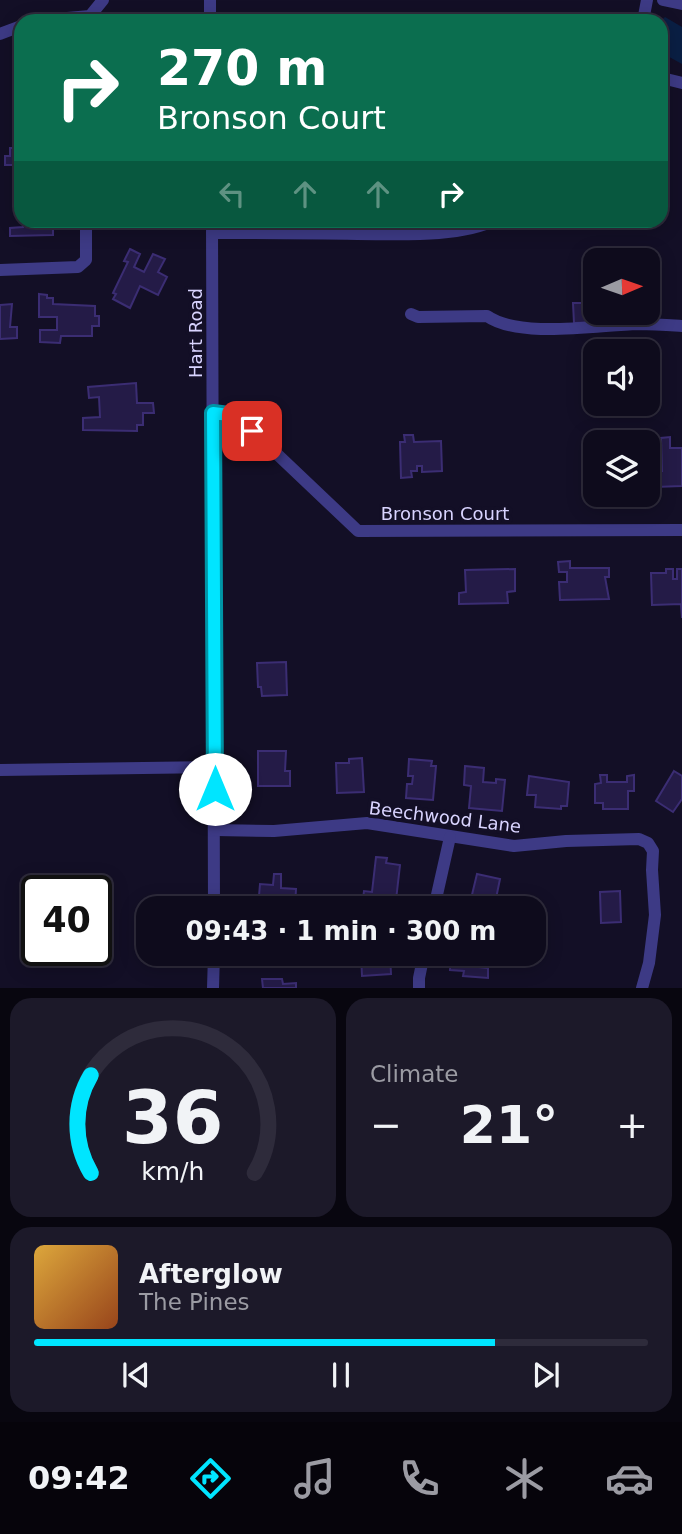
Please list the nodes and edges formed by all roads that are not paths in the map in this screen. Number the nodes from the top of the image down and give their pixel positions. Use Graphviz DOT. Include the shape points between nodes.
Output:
graph roads {
  1 [pos="663,0"];
  2 [pos="682,4"];
  3 [pos="86,228"];
  4 [pos="212,228"];
  5 [pos="237,228"];
  6 [pos="472,228"];
  7 [pos="0,270"];
  8 [pos="411,314"];
  9 [pos="682,326"];
  10 [pos="213,413"];
  11 [pos="682,530"];
  12 [pos="215,767"];
  13 [pos="0,770"];
  14 [pos="215,830"];
  15 [pos="450,837"];
  16 [pos="214,896"];
  17 [pos="438,896"];
  18 [pos="214,966"];
  19 [pos="422,966"];
  20 [pos="214,988"];
  21 [pos="419,988"];
  22 [pos="642,988"];
  1 -- 2 [label="street"];
  3 -- 7 [label="street" via="86,260 78,267"];
  4 -- 10 [label="street, Hart Road"];
  5 -- 6 [label="street" via="386,234"];
  8 -- 9 [label="street" via="487,316 508,325 537,328"];
  10 -- 11 [label="street, Bronson Court" via="237,416 358,531"];
  10 -- 12 [label="street, Hart Road"];
  12 -- 13 [label="street"];
  12 -- 14 [label="street, Hart Road"];
  14 -- 15 [label="street, Beechwood Lane" via="274,831 367,823"];
  14 -- 16 [label="street, Hart Road"];
  15 -- 17 [label="street"];
  15 -- 22 [label="street, Beechwood Lane" via="514,846 610,839 639,839 649,844 655,915"];
  18 -- 20 [label="street"];
  19 -- 21 [label="street"];
}
